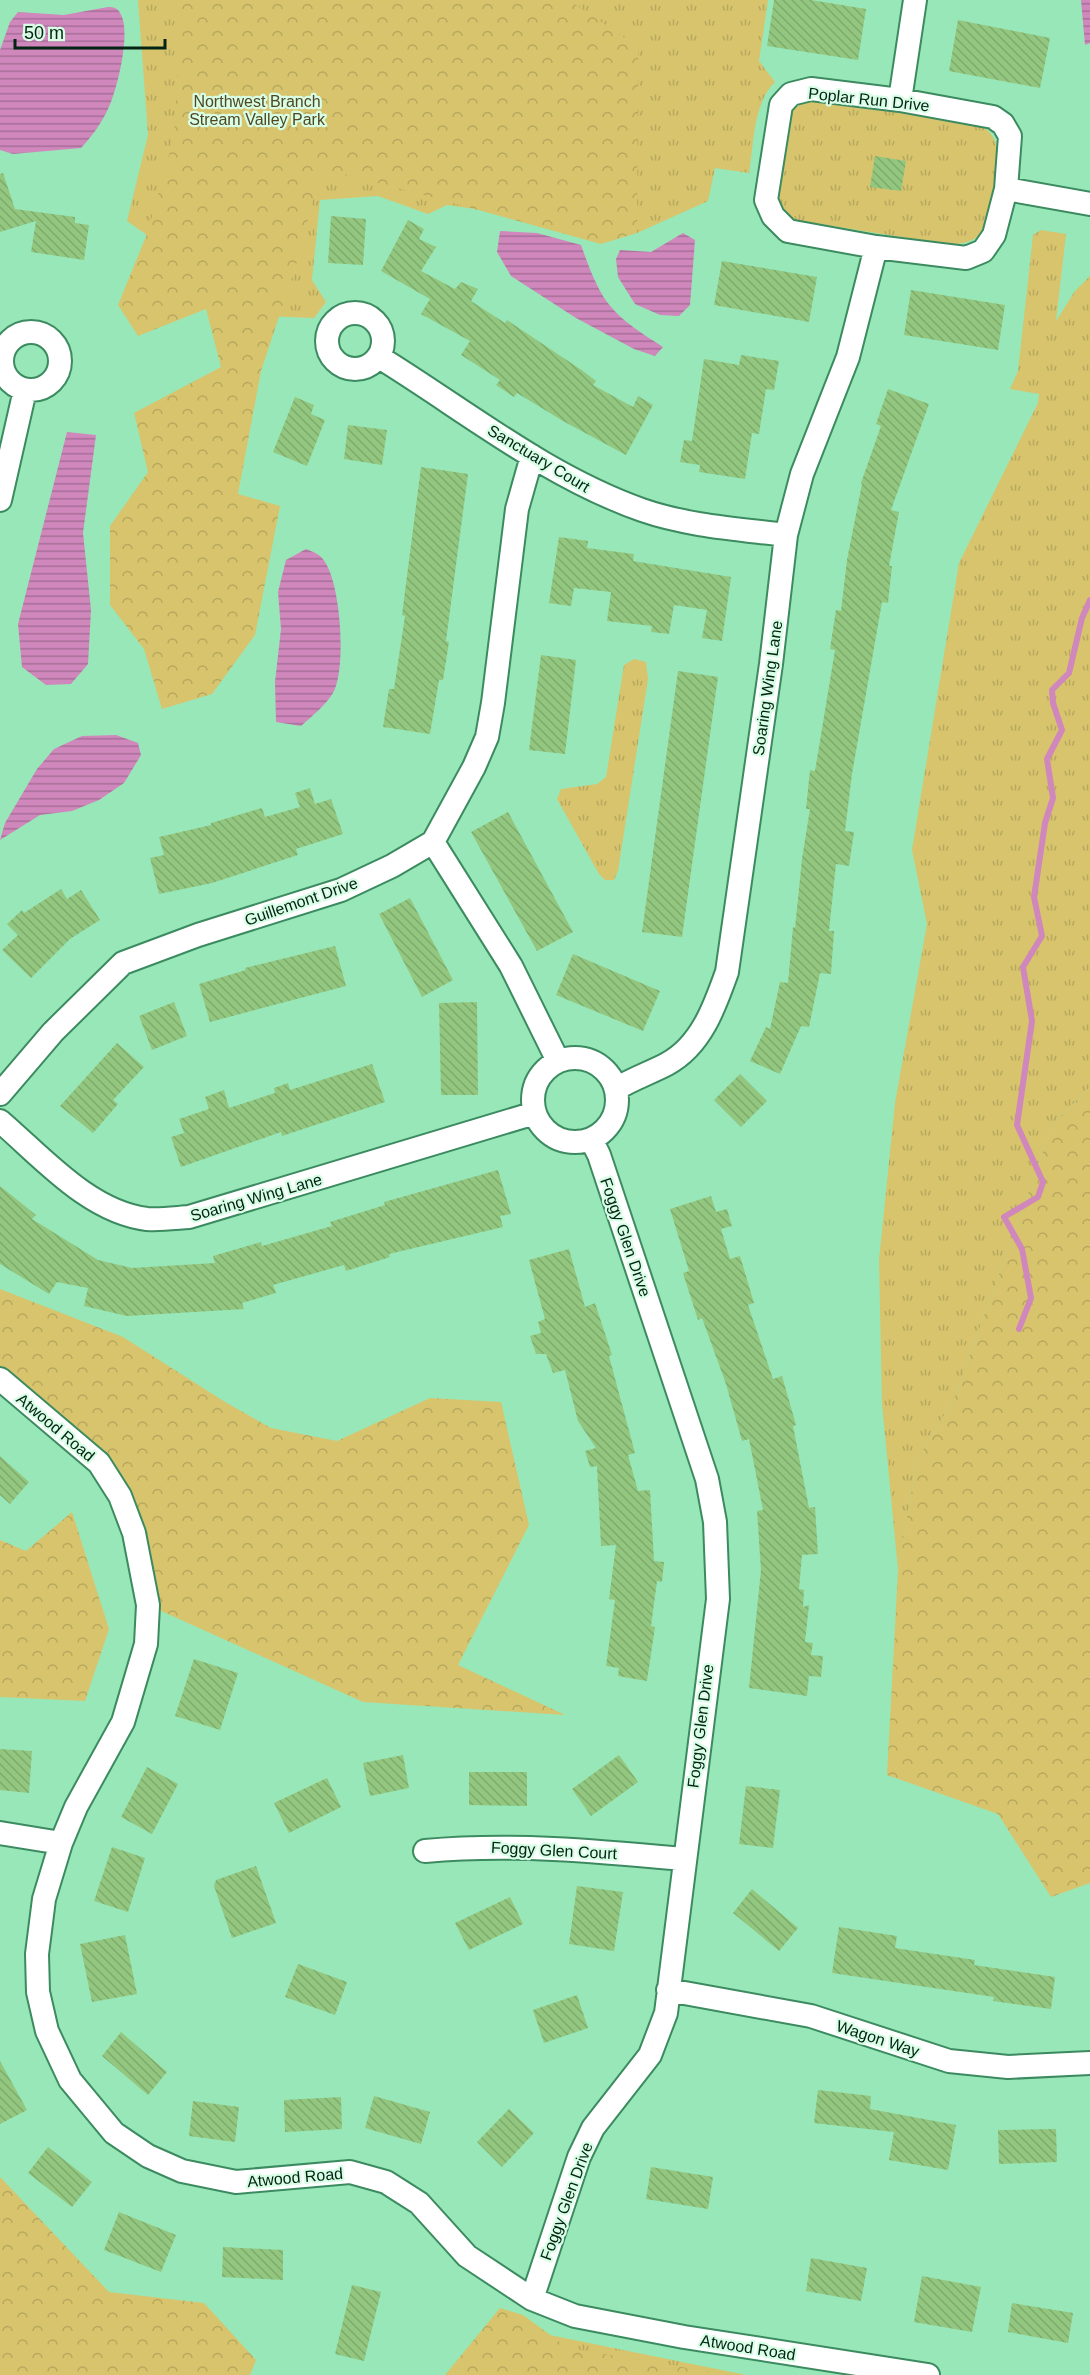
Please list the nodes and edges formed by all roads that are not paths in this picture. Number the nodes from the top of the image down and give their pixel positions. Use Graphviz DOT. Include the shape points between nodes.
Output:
graph roads {
  1 [pos="915,0"];
  2 [pos="900,100"];
  3 [pos="1006,189"];
  4 [pos="1090,204"];
  5 [pos="876,247"];
  6 [pos="379,357"];
  7 [pos="25,390"];
  8 [pos="532,456"];
  9 [pos="0,500"];
  10 [pos="786,536"];
  11 [pos="433,842"];
  12 [pos="558,1061"];
  13 [pos="616,1089"];
  14 [pos="0,1094"];
  15 [pos="535,1113"];
  16 [pos="0,1121"];
  17 [pos="591,1139"];
  18 [pos="0,1379"];
  19 [pos="0,1833"];
  20 [pos="61,1843"];
  21 [pos="424,1851"];
  22 [pos="684,1859"];
  23 [pos="668,1990"];
  24 [pos="1090,2063"];
  25 [pos="531,2300"];
  26 [pos="928,2375"];
  1 -- 2 [label="street"];
  2 -- 3 [label="street, Poplar Run Drive" via="993,117 1003,124 1010,136"];
  2 -- 5 [label="street, Poplar Run Drive" via="811,89 791,94 782,105 766,200 773,216 788,231"];
  3 -- 4 [label="street"];
  3 -- 5 [label="street, Poplar Run Drive" via="994,235 983,251 966,258"];
  5 -- 10 [label="street, Soaring Wing Lane" via="848,357 802,474"];
  6 -- 8 [label="street, Sanctuary Court"];
  7 -- 9 [label="street"];
  8 -- 10 [label="street, Sanctuary Court" via="588,488 645,511 710,526"];
  8 -- 11 [label="street" via="517,509 487,737"];
  10 -- 13 [label="street, Soaring Wing Lane" via="727,972 697,1038 669,1063"];
  11 -- 12 [label="street" via="511,966"];
  11 -- 14 [label="street, Guillemont Drive" via="341,890 123,963 53,1032"];
  12 -- 13 [label="street" via="572,1058 593,1062 610,1076"];
  12 -- 15 [label="street" via="539,1077 533,1095"];
  13 -- 17 [label="street" via="615,1113 610,1124"];
  15 -- 16 [label="street, Soaring Wing Lane" via="189,1217 147,1219 114,1210 87,1196"];
  15 -- 17 [label="street" via="541,1125 563,1141"];
  17 -- 22 [label="street, Foggy Glen Drive" via="707,1479 715,1522 717,1599"];
  18 -- 20 [label="street, Atwood Road" via="99,1463 120,1496 134,1533 148,1605 146,1644 123,1722 76,1807"];
  19 -- 20 [label="street"];
  20 -- 25 [label="street, Atwood Road" via="44,1899 38,1992 47,2031 70,2080 114,2133 148,2156 182,2171 236,2182 350,2172 386,2182 418,2203 467,2256"];
  21 -- 22 [label="street, Foggy Glen Court" via="474,1846 559,1847"];
  22 -- 23 [label="street, Foggy Glen Drive"];
  23 -- 24 [label="street, Wagon Way" via="811,2016 948,2061 1008,2067"];
  23 -- 25 [label="street, Foggy Glen Drive" via="666,2013 650,2055 593,2128 579,2157"];
  25 -- 26 [label="street, Atwood Road" via="575,2316 684,2337"];
}
